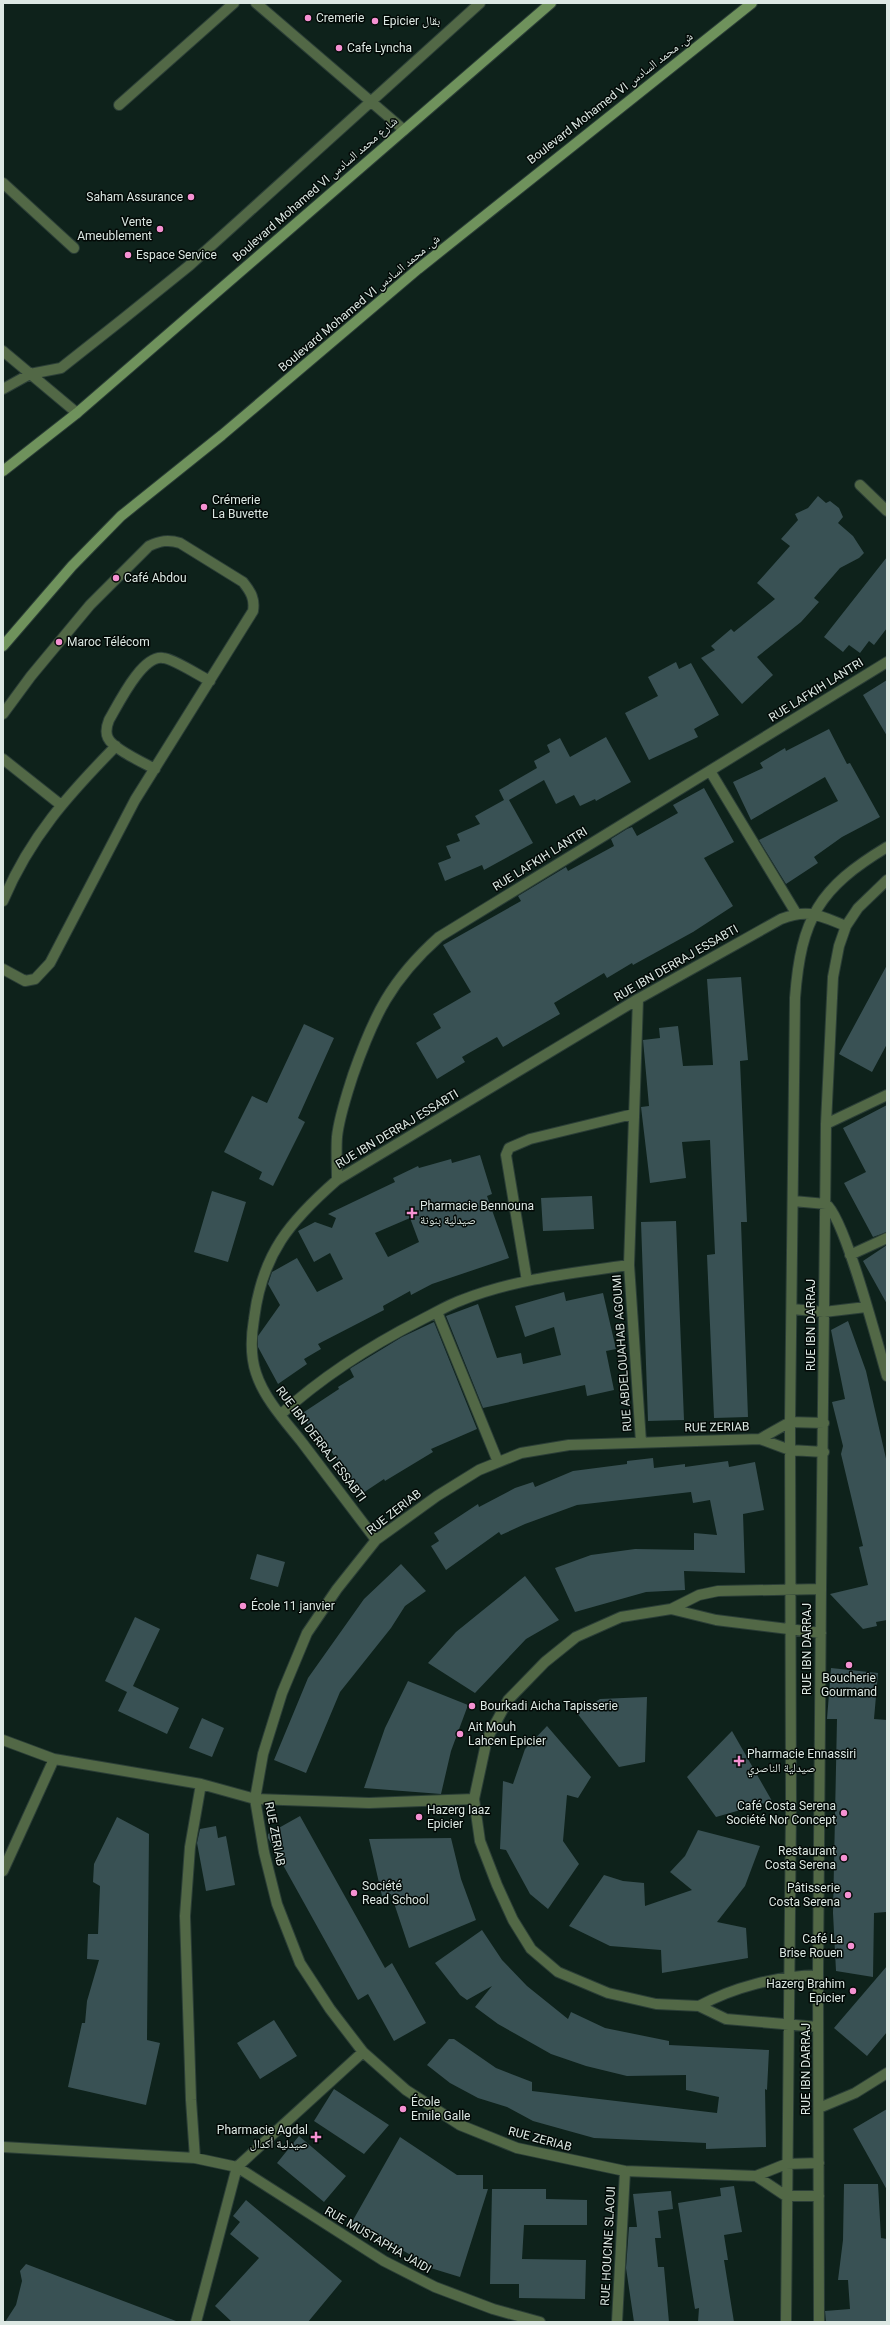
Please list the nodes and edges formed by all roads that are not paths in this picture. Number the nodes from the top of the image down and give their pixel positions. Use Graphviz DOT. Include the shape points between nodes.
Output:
graph roads {
  1 [pos="234,3"];
  2 [pos="256,3"];
  3 [pos="480,3"];
  4 [pos="551,3"];
  5 [pos="752,3"];
  6 [pos="372,102"];
  7 [pos="119,105"];
  8 [pos="404,130"];
  9 [pos="3,183"];
  10 [pos="74,248"];
  11 [pos="3,351"];
  12 [pos="30,374"];
  13 [pos="3,389"];
  14 [pos="77,412"];
  15 [pos="3,471"];
  16 [pos="860,485"];
  17 [pos="887,511"];
  18 [pos="3,646"];
  19 [pos="887,662"];
  20 [pos="210,681"];
  21 [pos="3,714"];
  22 [pos="116,746"];
  23 [pos="3,759"];
  24 [pos="155,769"];
  25 [pos="710,771"];
  26 [pos="60,804"];
  27 [pos="887,846"];
  28 [pos="887,880"];
  29 [pos="3,901"];
  30 [pos="796,913"];
  31 [pos="814,913"];
  32 [pos="846,926"];
  33 [pos="3,969"];
  34 [pos="638,999"];
  35 [pos="887,1096"];
  36 [pos="633,1114"];
  37 [pos="826,1124"];
  38 [pos="337,1180"];
  39 [pos="793,1201"];
  40 [pos="826,1204"];
  41 [pos="887,1238"];
  42 [pos="850,1255"];
  43 [pos="629,1265"];
  44 [pos="527,1281"];
  45 [pos="866,1307"];
  46 [pos="792,1309"];
  47 [pos="437,1312"];
  48 [pos="824,1312"];
  49 [pos="887,1376"];
  50 [pos="280,1414"];
  51 [pos="790,1422"];
  52 [pos="824,1423"];
  53 [pos="760,1439"];
  54 [pos="641,1442"];
  55 [pos="790,1450"];
  56 [pos="824,1452"];
  57 [pos="498,1462"];
  58 [pos="376,1540"];
  59 [pos="789,1589"];
  60 [pos="821,1590"];
  61 [pos="671,1609"];
  62 [pos="789,1630"];
  63 [pos="820,1633"];
  64 [pos="3,1740"];
  65 [pos="54,1759"];
  66 [pos="201,1784"];
  67 [pos="255,1799"];
  68 [pos="474,1799"];
  69 [pos="3,1871"];
  70 [pos="818,1975"];
  71 [pos="788,1976"];
  72 [pos="699,2006"];
  73 [pos="788,2024"];
  74 [pos="818,2027"];
  75 [pos="363,2052"];
  76 [pos="887,2073"];
  77 [pos="819,2108"];
  78 [pos="3,2147"];
  79 [pos="195,2158"];
  80 [pos="819,2162"];
  81 [pos="786,2164"];
  82 [pos="236,2167"];
  83 [pos="625,2172"];
  84 [pos="756,2176"];
  85 [pos="786,2196"];
  86 [pos="819,2196"];
  87 [pos="196,2322"];
  88 [pos="540,2322"];
  89 [pos="617,2322"];
  90 [pos="786,2322"];
  91 [pos="818,2322"];
  1 -- 7 [label="street"];
  2 -- 6 [label="street"];
  3 -- 6 [label="street"];
  4 -- 8 [label="main road, Boulevard Mohamed VI شارع محمد السادس"];
  5 -- 18 [label="main road, Boulevard Mohamed VI ش. محمد السادس" via="418,269 222,435 121,516 72,566"];
  6 -- 8 [label="street"];
  6 -- 12 [label="street" via="190,264 123,319 61,368"];
  8 -- 14 [label="main road, Boulevard Mohamed VI شارع محمد السادس"];
  9 -- 10 [label="street"];
  11 -- 12 [label="street"];
  12 -- 13 [label="street"];
  12 -- 14 [label="street"];
  14 -- 15 [label="main road, Boulevard Mohamed VI شارع محمد السادس"];
  16 -- 17 [label="street"];
  19 -- 25 [label="street, RUE LAFKIH LANTRI"];
  20 -- 21 [label="street" via="253,611 254,601 243,582 171,540 149,546 90,605"];
  20 -- 22 [label="street" via="164,657 153,659 143,666 109,720 106,729 108,738"];
  20 -- 24 [label="street"];
  22 -- 24 [label="street"];
  22 -- 26 [label="street"];
  23 -- 26 [label="street"];
  24 -- 33 [label="street" via="135,800 50,963 35,979 26,981"];
  25 -- 30 [label="street"];
  25 -- 38 [label="street, RUE LAFKIH LANTRI" via="439,937 413,960 387,995 361,1051 337,1136"];
  26 -- 29 [label="street" via="13,878"];
  27 -- 31 [label="street, RUE IBN DARRAJ" via="844,875"];
  28 -- 32 [label="street, RUE IBN DARRAJ" via="858,908"];
  30 -- 31 [label="street, RUE IBN DERRAJ ESSABTI"];
  30 -- 34 [label="street, RUE IBN DERRAJ ESSABTI"];
  31 -- 32 [label="street, RUE IBN DERRAJ ESSABTI"];
  31 -- 39 [label="street, RUE IBN DARRAJ" via="802,945 795,998"];
  32 -- 37 [label="street, RUE IBN DARRAJ" via="833,977"];
  34 -- 36 [label="street"];
  34 -- 38 [label="street, RUE IBN DERRAJ ESSABTI"];
  35 -- 37 [label="street"];
  36 -- 43 [label="street"];
  36 -- 44 [label="street" via="530,1139 509,1148 506,1155"];
  37 -- 40 [label="street, RUE IBN DARRAJ"];
  38 -- 50 [label="street, RUE IBN DERRAJ ESSABTI" via="304,1209 279,1240 263,1273 258,1292 251,1342 256,1373"];
  39 -- 40 [label="street"];
  39 -- 46 [label="street, RUE IBN DARRAJ"];
  40 -- 42 [label="street" via="834,1213"];
  40 -- 48 [label="street, RUE IBN DARRAJ"];
  41 -- 42 [label="street"];
  42 -- 45 [label="street"];
  43 -- 44 [label="street, RUE ABDELOUAHAB AGOUMI"];
  43 -- 54 [label="street, RUE ABDELOUAHAB AGOUMI"];
  44 -- 47 [label="street, RUE ABDELOUAHAB AGOUMI" via="462,1300"];
  45 -- 48 [label="street"];
  45 -- 49 [label="street"];
  46 -- 48 [label="street"];
  46 -- 51 [label="street, RUE IBN DARRAJ"];
  47 -- 50 [label="street, RUE ABDELOUAHAB AGOUMI" via="354,1358 304,1393"];
  47 -- 57 [label="street"];
  48 -- 52 [label="street, RUE IBN DARRAJ"];
  50 -- 58 [label="street, RUE IBN DERRAJ ESSABTI"];
  51 -- 52 [label="street"];
  51 -- 53 [label="street, RUE ZERIAB"];
  51 -- 55 [label="street, RUE IBN DARRAJ"];
  52 -- 56 [label="street, RUE IBN DARRAJ"];
  53 -- 54 [label="street, RUE ZERIAB"];
  53 -- 55 [label="street, RUE ZERIAB"];
  54 -- 57 [label="street, RUE ZERIAB" via="569,1445 521,1453"];
  55 -- 56 [label="street, RUE ZERIAB"];
  55 -- 59 [label="street, RUE IBN DARRAJ"];
  56 -- 60 [label="street, RUE IBN DARRAJ"];
  57 -- 58 [label="street, RUE ZERIAB" via="479,1470 437,1496"];
  58 -- 67 [label="street, RUE ZERIAB" via="337,1589 307,1633 282,1693 263,1754"];
  59 -- 60 [label="street"];
  59 -- 61 [label="street" via="718,1591 699,1595"];
  59 -- 62 [label="street, RUE IBN DARRAJ"];
  60 -- 63 [label="street, RUE IBN DARRAJ"];
  61 -- 62 [label="street" via="716,1620"];
  61 -- 68 [label="street" via="621,1616 576,1637 545,1662 508,1700 487,1739"];
  62 -- 63 [label="street"];
  62 -- 71 [label="street, RUE IBN DARRAJ" via="791,1806"];
  63 -- 70 [label="street, RUE IBN DARRAJ"];
  64 -- 65 [label="street"];
  65 -- 66 [label="street"];
  65 -- 69 [label="street"];
  66 -- 67 [label="street"];
  66 -- 79 [label="street" via="190,1847 184,1916"];
  67 -- 68 [label="street" via="369,1803"];
  67 -- 75 [label="street, RUE ZERIAB" via="264,1852 277,1904 300,1963 330,2009"];
  68 -- 72 [label="street" via="480,1841 513,1920 531,1950 558,1972 608,1994 656,2004"];
  70 -- 71 [label="street"];
  70 -- 74 [label="street, RUE IBN DARRAJ"];
  71 -- 72 [label="street" via="716,1997"];
  71 -- 73 [label="street, RUE IBN DARRAJ"];
  72 -- 73 [label="street" via="726,2019"];
  73 -- 74 [label="street"];
  73 -- 81 [label="street, RUE IBN DARRAJ"];
  74 -- 77 [label="street, RUE IBN DARRAJ"];
  75 -- 82 [label="street"];
  75 -- 83 [label="street, RUE ZERIAB" via="406,2090 460,2125 517,2148"];
  76 -- 77 [label="street" via="855,2093"];
  77 -- 80 [label="street, RUE IBN DARRAJ"];
  78 -- 79 [label="street"];
  79 -- 82 [label="street"];
  80 -- 81 [label="street, RUE ZERIAB"];
  80 -- 86 [label="street, RUE IBN DARRAJ"];
  81 -- 84 [label="street, RUE ZERIAB"];
  81 -- 85 [label="street, RUE IBN DARRAJ"];
  82 -- 87 [label="street"];
  82 -- 88 [label="street, RUE MUSTAPHA JAIDI" via="384,2261 435,2287 493,2309"];
  83 -- 84 [label="street, RUE ZERIAB"];
  83 -- 89 [label="street, RUE HOUCINE SLAOUI"];
  84 -- 85 [label="street"];
  85 -- 86 [label="street"];
  85 -- 90 [label="street, RUE IBN DARRAJ"];
  86 -- 91 [label="street, RUE IBN DARRAJ"];
}
